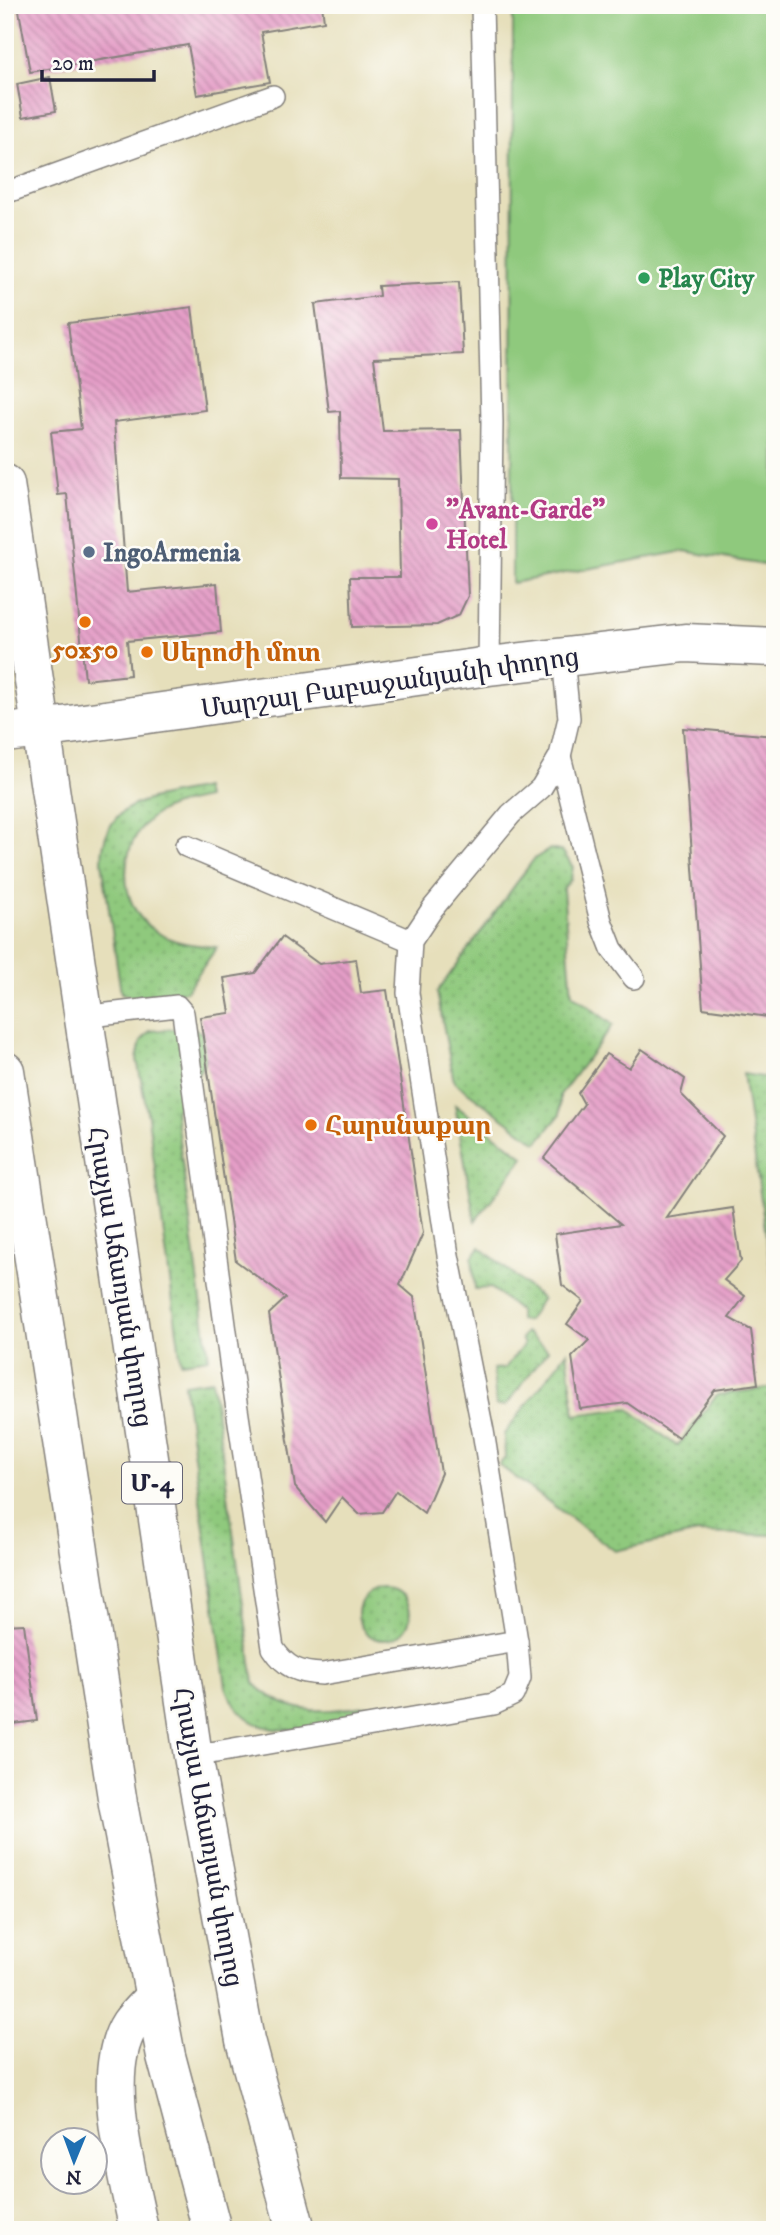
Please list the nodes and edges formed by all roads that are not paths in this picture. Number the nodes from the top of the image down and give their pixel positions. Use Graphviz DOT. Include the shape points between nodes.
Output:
graph roads {
  1 [pos="482,5"];
  2 [pos="273,96"];
  3 [pos="5,193"];
  4 [pos="5,484"];
  5 [pos="775,647"];
  6 [pos="563,658"];
  7 [pos="489,666"];
  8 [pos="23,731"];
  9 [pos="560,756"];
  10 [pos="186,846"];
  11 [pos="411,941"];
  12 [pos="634,978"];
  13 [pos="82,1017"];
  14 [pos="6,1079"];
  15 [pos="517,1641"];
  16 [pos="193,1756"];
  17 [pos="155,1996"];
  18 [pos="139,2230"];
  19 [pos="212,2230"];
  20 [pos="296,2230"];
  1 -- 7 [label="lane" via="492,422"];
  2 -- 3 [label="lane"];
  4 -- 8 [label="main road, Հրաչյա Աճառյան փողոց / Մ-4"];
  5 -- 6 [label="main road, Մարշալ Բաբաջանյանի փողոց" via="685,643"];
  6 -- 7 [label="main road, Մարշալ Բաբաջանյանի փողոց"];
  6 -- 9 [label="lane" via="569,718"];
  7 -- 8 [label="main road, Մարշալ Բաբաջանյանի փողոց"];
  8 -- 13 [label="main road, Հրաչյա Աճառյան փողոց / Մ-4"];
  9 -- 11 [label="lane" via="541,788 511,814"];
  9 -- 12 [label="lane" via="601,921 612,949"];
  10 -- 11 [label="lane"];
  11 -- 15 [label="lane" via="408,993 425,1106"];
  13 -- 15 [label="lane" via="177,1006 183,1013 273,1648 300,1673 322,1674"];
  13 -- 16 [label="main road, Հրաչյա Աճառյան փողոց / Մ-4"];
  14 -- 17 [label="main road" via="118,1804"];
  15 -- 16 [label="lane" via="520,1678 513,1695 494,1704"];
  16 -- 20 [label="main road, Հրաչյա Աճառյան փողոց / Մ-4" via="245,2040"];
  17 -- 18 [label="main road" via="129,2026 119,2061 115,2112"];
  17 -- 19 [label="main road" via="166,2056"];
}
